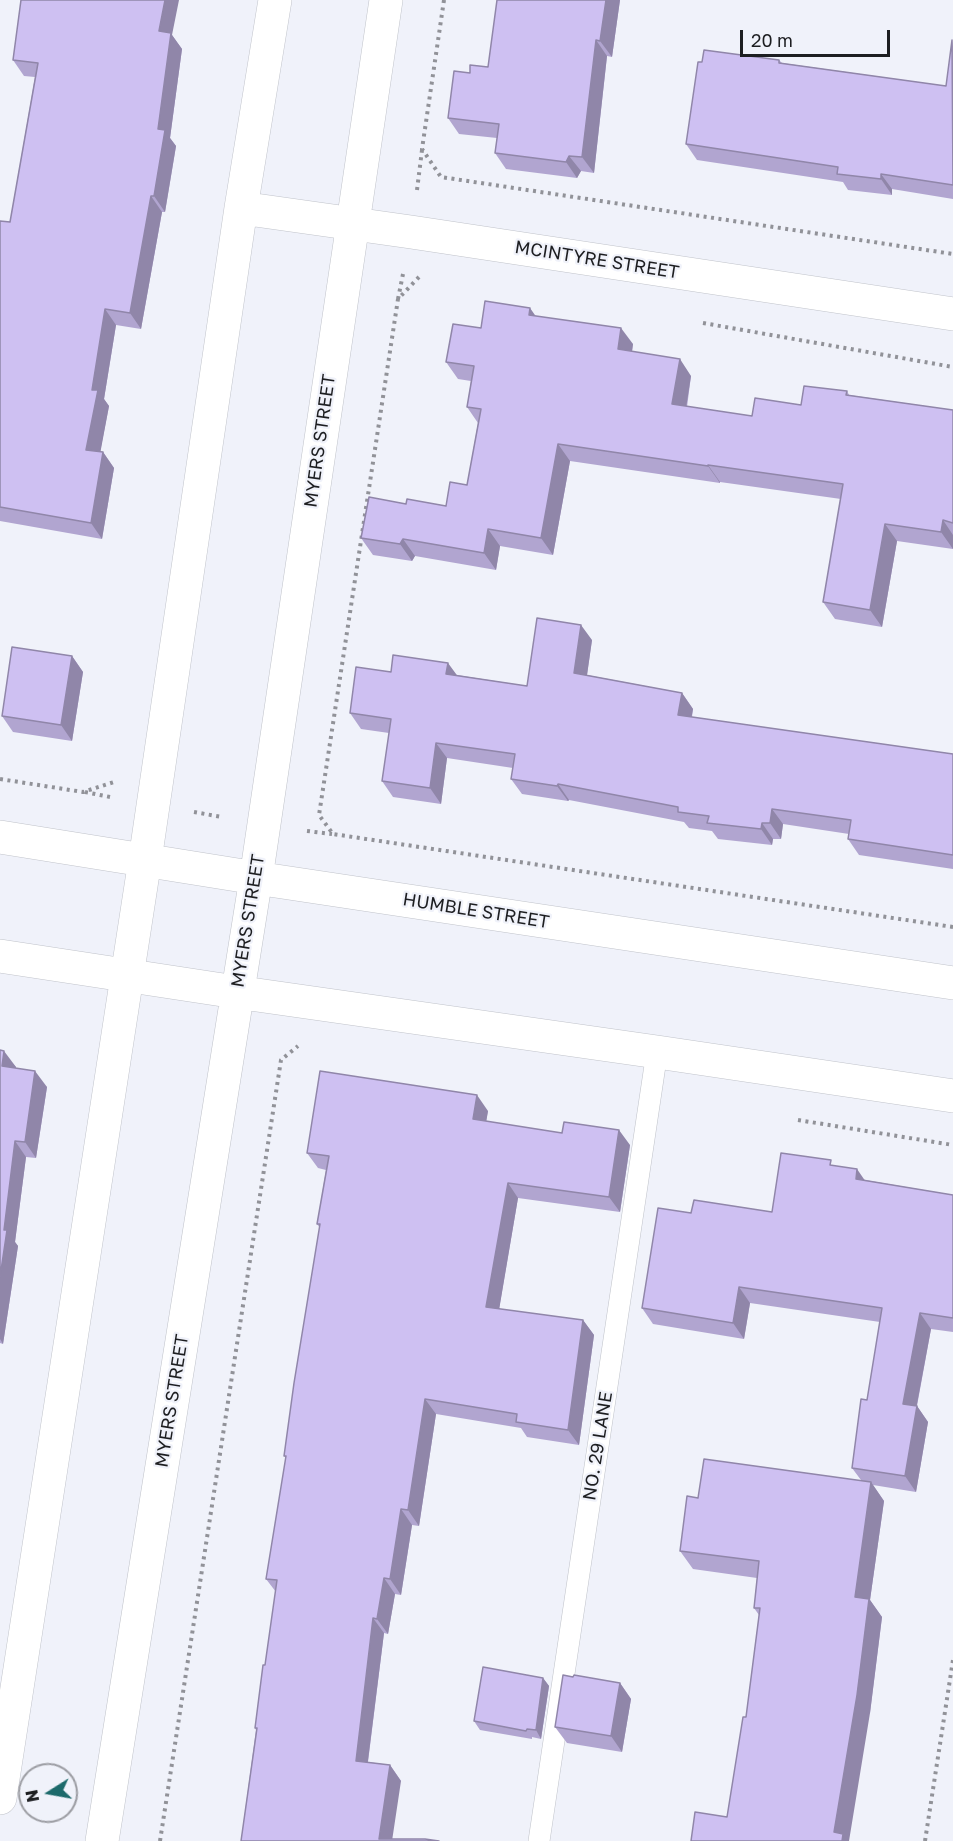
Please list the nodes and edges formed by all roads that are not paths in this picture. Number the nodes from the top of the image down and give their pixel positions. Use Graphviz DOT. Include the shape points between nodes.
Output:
graph roads {
  1 [pos="275,0"];
  2 [pos="386,0"];
  3 [pos="241,208"];
  4 [pos="353,223"];
  5 [pos="953,314"];
  6 [pos="0,837"];
  7 [pos="145,860"];
  8 [pos="256,878"];
  9 [pos="0,956"];
  10 [pos="127,974"];
  11 [pos="953,983"];
  12 [pos="236,992"];
  13 [pos="657,1052"];
  14 [pos="953,1096"];
  15 [pos="0,1798"];
  16 [pos="102,1841"];
  17 [pos="539,1841"];
  1 -- 3 [label="street"];
  2 -- 4 [label="street, MYERS STREET"];
  3 -- 4 [label="street, MCINTYRE STREET"];
  3 -- 7 [label="street"];
  4 -- 5 [label="street, MCINTYRE STREET"];
  4 -- 8 [label="street, MYERS STREET"];
  6 -- 7 [label="street, HUMBLE STREET"];
  7 -- 8 [label="street, HUMBLE STREET"];
  7 -- 10 [label="street"];
  8 -- 11 [label="street, HUMBLE STREET"];
  8 -- 12 [label="street, MYERS STREET"];
  9 -- 10 [label="street"];
  10 -- 12 [label="street"];
  10 -- 15 [label="street"];
  12 -- 13 [label="street"];
  12 -- 16 [label="street, MYERS STREET"];
  13 -- 14 [label="street"];
  13 -- 17 [label="lane, NO. 29 LANE"];
}
